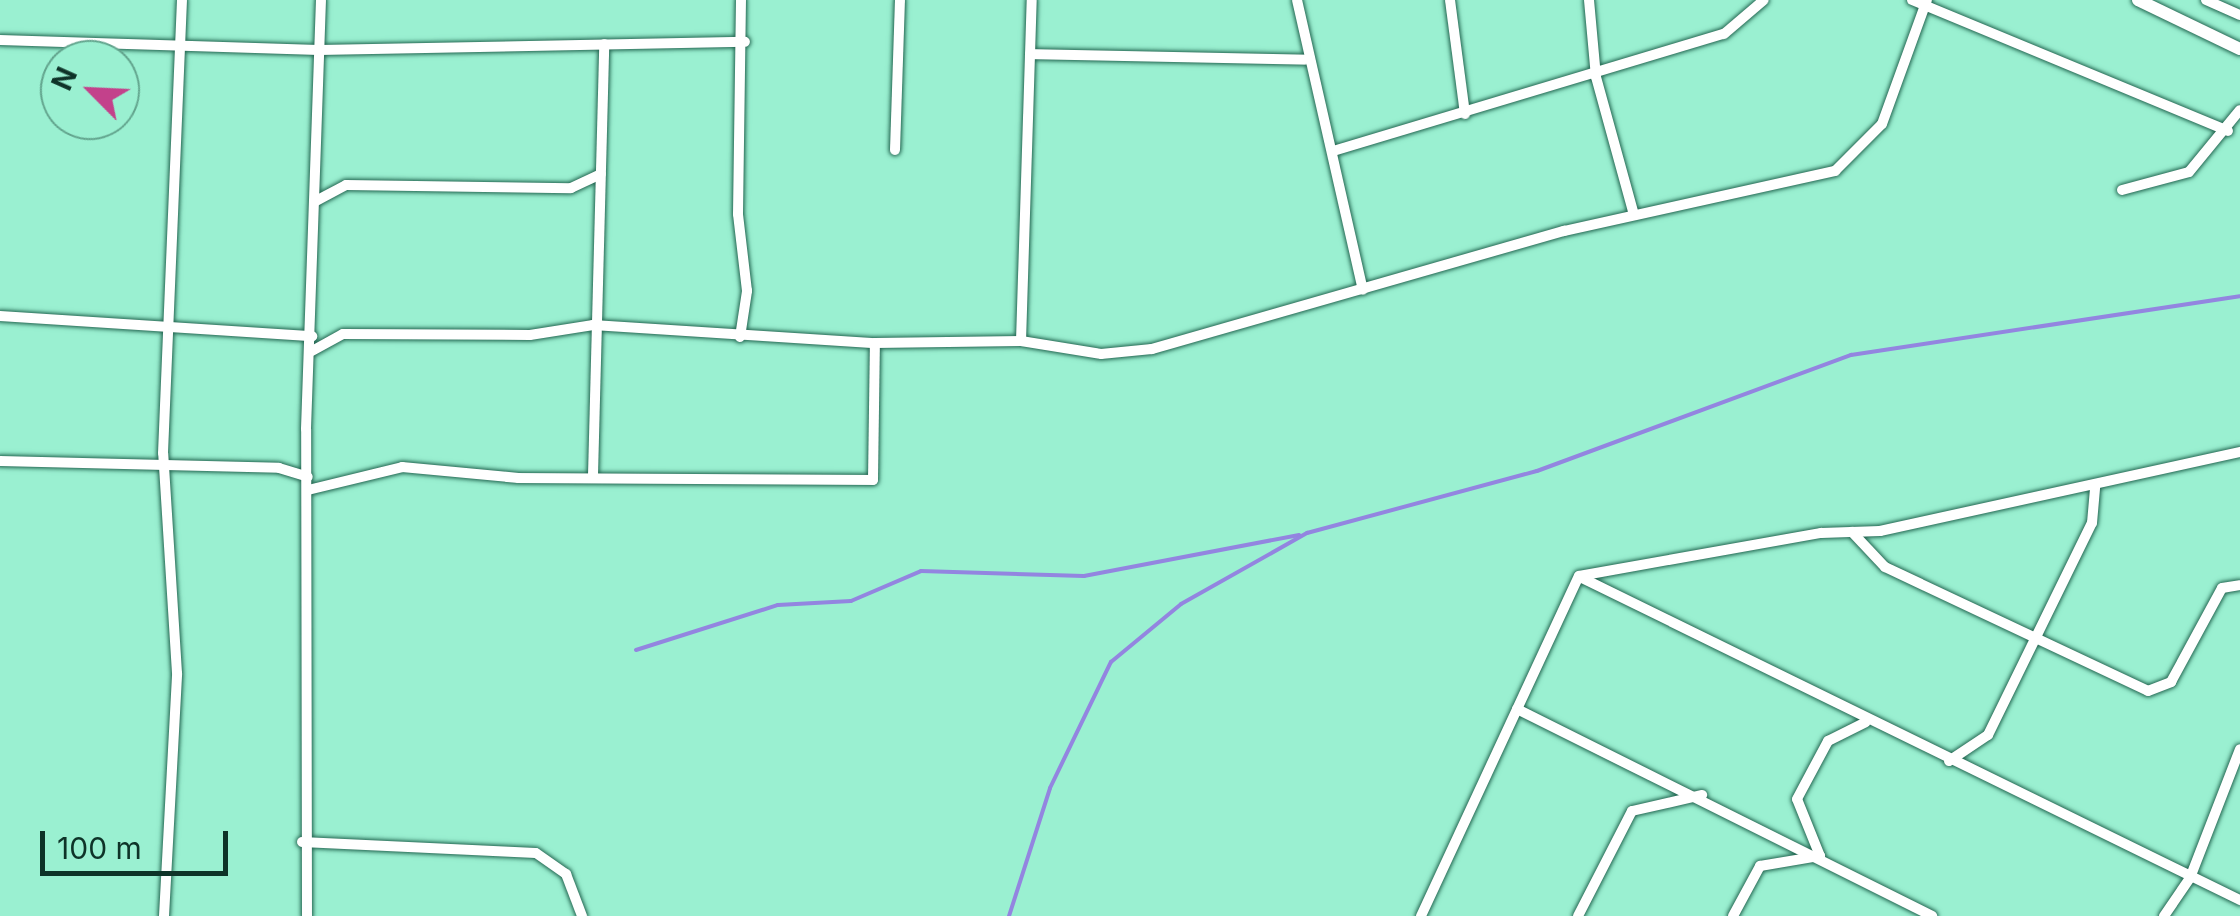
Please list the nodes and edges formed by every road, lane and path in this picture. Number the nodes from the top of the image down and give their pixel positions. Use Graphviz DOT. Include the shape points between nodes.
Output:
graph roads {
  1 [pos="182,0"];
  2 [pos="320,0"];
  3 [pos="740,0"];
  4 [pos="900,0"];
  5 [pos="1032,0"];
  6 [pos="1298,0"];
  7 [pos="1450,0"];
  8 [pos="1589,0"];
  9 [pos="1764,0"];
  10 [pos="1912,0"];
  11 [pos="2138,0"];
  12 [pos="2206,0"];
  13 [pos="1926,2"];
  14 [pos="2240,15"];
  15 [pos="0,40"];
  16 [pos="744,42"];
  17 [pos="185,44"];
  18 [pos="604,44"];
  19 [pos="2240,49"];
  20 [pos="319,50"];
  21 [pos="1030,54"];
  22 [pos="1305,60"];
  23 [pos="1596,76"];
  24 [pos="2240,110"];
  25 [pos="1465,114"];
  26 [pos="2228,130"];
  27 [pos="894,150"];
  28 [pos="1333,151"];
  29 [pos="601,174"];
  30 [pos="2122,190"];
  31 [pos="314,202"];
  32 [pos="1634,215"];
  33 [pos="1363,290"];
  34 [pos="0,316"];
  35 [pos="593,325"];
  36 [pos="170,332"];
  37 [pos="312,336"];
  38 [pos="740,337"];
  39 [pos="1021,341"];
  40 [pos="875,344"];
  41 [pos="312,351"];
  42 [pos="2240,452"];
  43 [pos="0,461"];
  44 [pos="165,467"];
  45 [pos="593,475"];
  46 [pos="308,483"];
  47 [pos="2094,487"];
  48 [pos="1852,532"];
  49 [pos="1579,576"];
  50 [pos="2240,585"];
  51 [pos="2038,637"];
  52 [pos="1517,709"];
  53 [pos="1868,722"];
  54 [pos="2240,749"];
  55 [pos="1948,761"];
  56 [pos="1703,794"];
  57 [pos="302,842"];
  58 [pos="1820,856"];
  59 [pos="2190,878"];
  60 [pos="2240,900"];
  61 [pos="164,916"];
  62 [pos="307,916"];
  63 [pos="582,916"];
  64 [pos="1421,916"];
  65 [pos="1578,916"];
  66 [pos="1733,916"];
  67 [pos="1932,916"];
  68 [pos="2164,916"];
  1 -- 17 [label="street"];
  2 -- 20 [label="street"];
  3 -- 16 [label="street"];
  4 -- 27 [label="street"];
  5 -- 21 [label="street"];
  6 -- 22 [label="street"];
  7 -- 25 [label="street"];
  8 -- 23 [label="street"];
  9 -- 23 [label="street" via="1724,34"];
  10 -- 13 [label="street"];
  11 -- 19 [label="street"];
  12 -- 14 [label="street"];
  13 -- 26 [label="street"];
  13 -- 32 [label="street" via="1882,124 1840,170"];
  15 -- 17 [label="street"];
  16 -- 18 [label="street"];
  16 -- 38 [label="street"];
  17 -- 20 [label="street"];
  17 -- 36 [label="street"];
  18 -- 20 [label="street"];
  18 -- 29 [label="street"];
  20 -- 31 [label="street"];
  21 -- 22 [label="street"];
  21 -- 39 [label="street"];
  22 -- 28 [label="street"];
  23 -- 25 [label="street"];
  23 -- 32 [label="street"];
  24 -- 26 [label="street"];
  25 -- 28 [label="street"];
  26 -- 30 [label="street" via="2189,172"];
  28 -- 33 [label="street"];
  29 -- 31 [label="street" via="571,188 346,185"];
  29 -- 35 [label="street"];
  31 -- 37 [label="street"];
  32 -- 33 [label="street"];
  33 -- 39 [label="street" via="1152,349 1100,354"];
  34 -- 36 [label="street"];
  35 -- 38 [label="street"];
  35 -- 41 [label="street" via="530,335 342,334"];
  35 -- 45 [label="street"];
  36 -- 37 [label="street"];
  36 -- 44 [label="street"];
  37 -- 41 [label="street"];
  38 -- 40 [label="street"];
  39 -- 40 [label="street"];
  40 -- 45 [label="street" via="873,480"];
  41 -- 46 [label="street"];
  42 -- 47 [label="street"];
  43 -- 44 [label="street"];
  44 -- 46 [label="street"];
  44 -- 61 [label="street" via="177,674"];
  45 -- 46 [label="street" via="402,468"];
  46 -- 57 [label="street"];
  47 -- 48 [label="street"];
  47 -- 51 [label="street" via="2092,523"];
  48 -- 49 [label="street"];
  48 -- 51 [label="street" via="1885,567"];
  49 -- 52 [label="street"];
  49 -- 53 [label="street"];
  50 -- 51 [label="street" via="2222,588 2159,689"];
  51 -- 55 [label="street" via="1980,746"];
  52 -- 56 [label="street"];
  52 -- 64 [label="street"];
  53 -- 55 [label="street"];
  53 -- 58 [label="street" via="1828,741 1797,799"];
  54 -- 59 [label="street"];
  55 -- 59 [label="street"];
  56 -- 58 [label="street"];
  56 -- 65 [label="street" via="1632,811"];
  57 -- 62 [label="street"];
  57 -- 63 [label="street" via="536,853 566,874"];
  58 -- 66 [label="street" via="1760,866"];
  58 -- 67 [label="street"];
  59 -- 60 [label="street"];
  59 -- 68 [label="street"];
}
